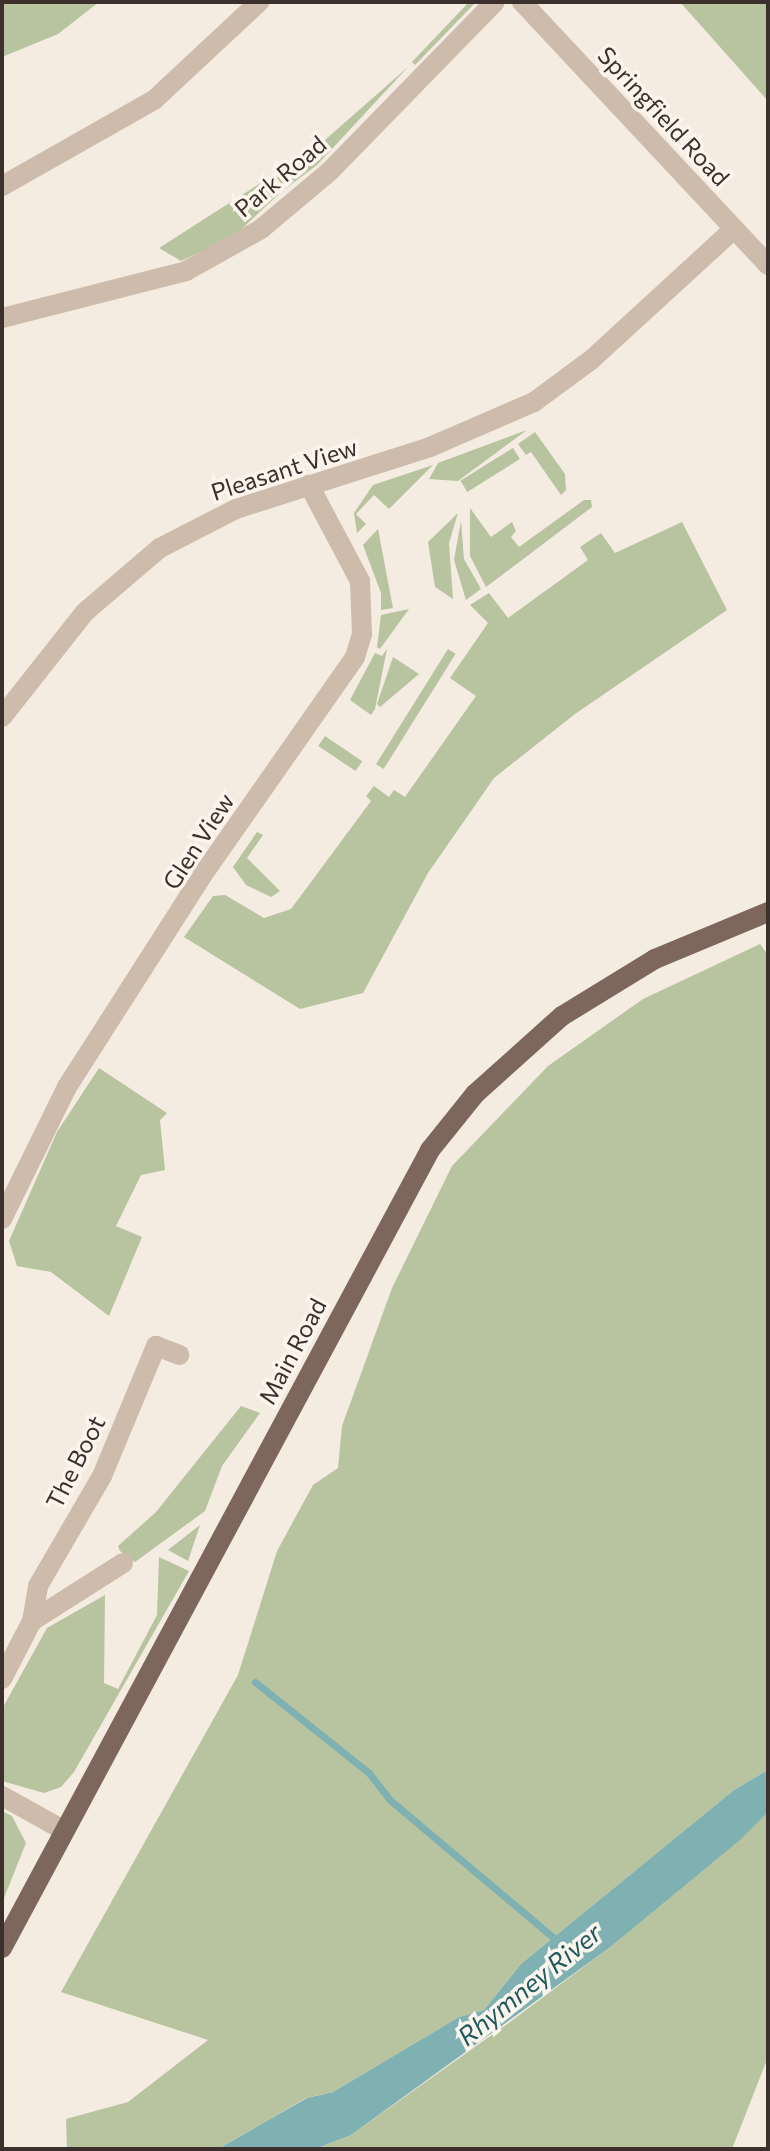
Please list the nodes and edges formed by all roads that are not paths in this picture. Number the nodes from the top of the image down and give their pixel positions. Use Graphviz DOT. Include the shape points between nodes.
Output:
graph roads {
  1 [pos="259,2"];
  2 [pos="495,2"];
  3 [pos="522,2"];
  4 [pos="2,186"];
  5 [pos="734,229"];
  6 [pos="768,265"];
  7 [pos="2,318"];
  8 [pos="309,485"];
  9 [pos="2,717"];
  10 [pos="768,912"];
  11 [pos="2,1219"];
  12 [pos="179,1355"];
  13 [pos="123,1563"];
  14 [pos="32,1621"];
  15 [pos="2,1679"];
  16 [pos="2,1796"];
  17 [pos="63,1830"];
  18 [pos="2,1948"];
  1 -- 4 [label="street" via="154,100"];
  2 -- 7 [label="street, Park Road" via="330,171 261,229 186,271"];
  3 -- 5 [label="street, Springfield Road"];
  5 -- 6 [label="street, Springfield Road"];
  5 -- 8 [label="street, Pleasant View" via="627,329 534,402 430,447"];
  8 -- 9 [label="street, Pleasant View" via="236,509 160,548 85,612"];
  8 -- 11 [label="street, Glen View" via="360,581 362,634 336,687 206,870 67,1087"];
  10 -- 17 [label="main road, Main Road" via="655,959 562,1016 475,1094 430,1150 206,1575"];
  12 -- 14 [label="street, The Boot" via="156,1346 102,1476 38,1586"];
  13 -- 14 [label="street"];
  14 -- 15 [label="street"];
  16 -- 17 [label="street"];
  17 -- 18 [label="main road, Main Road"];
}
